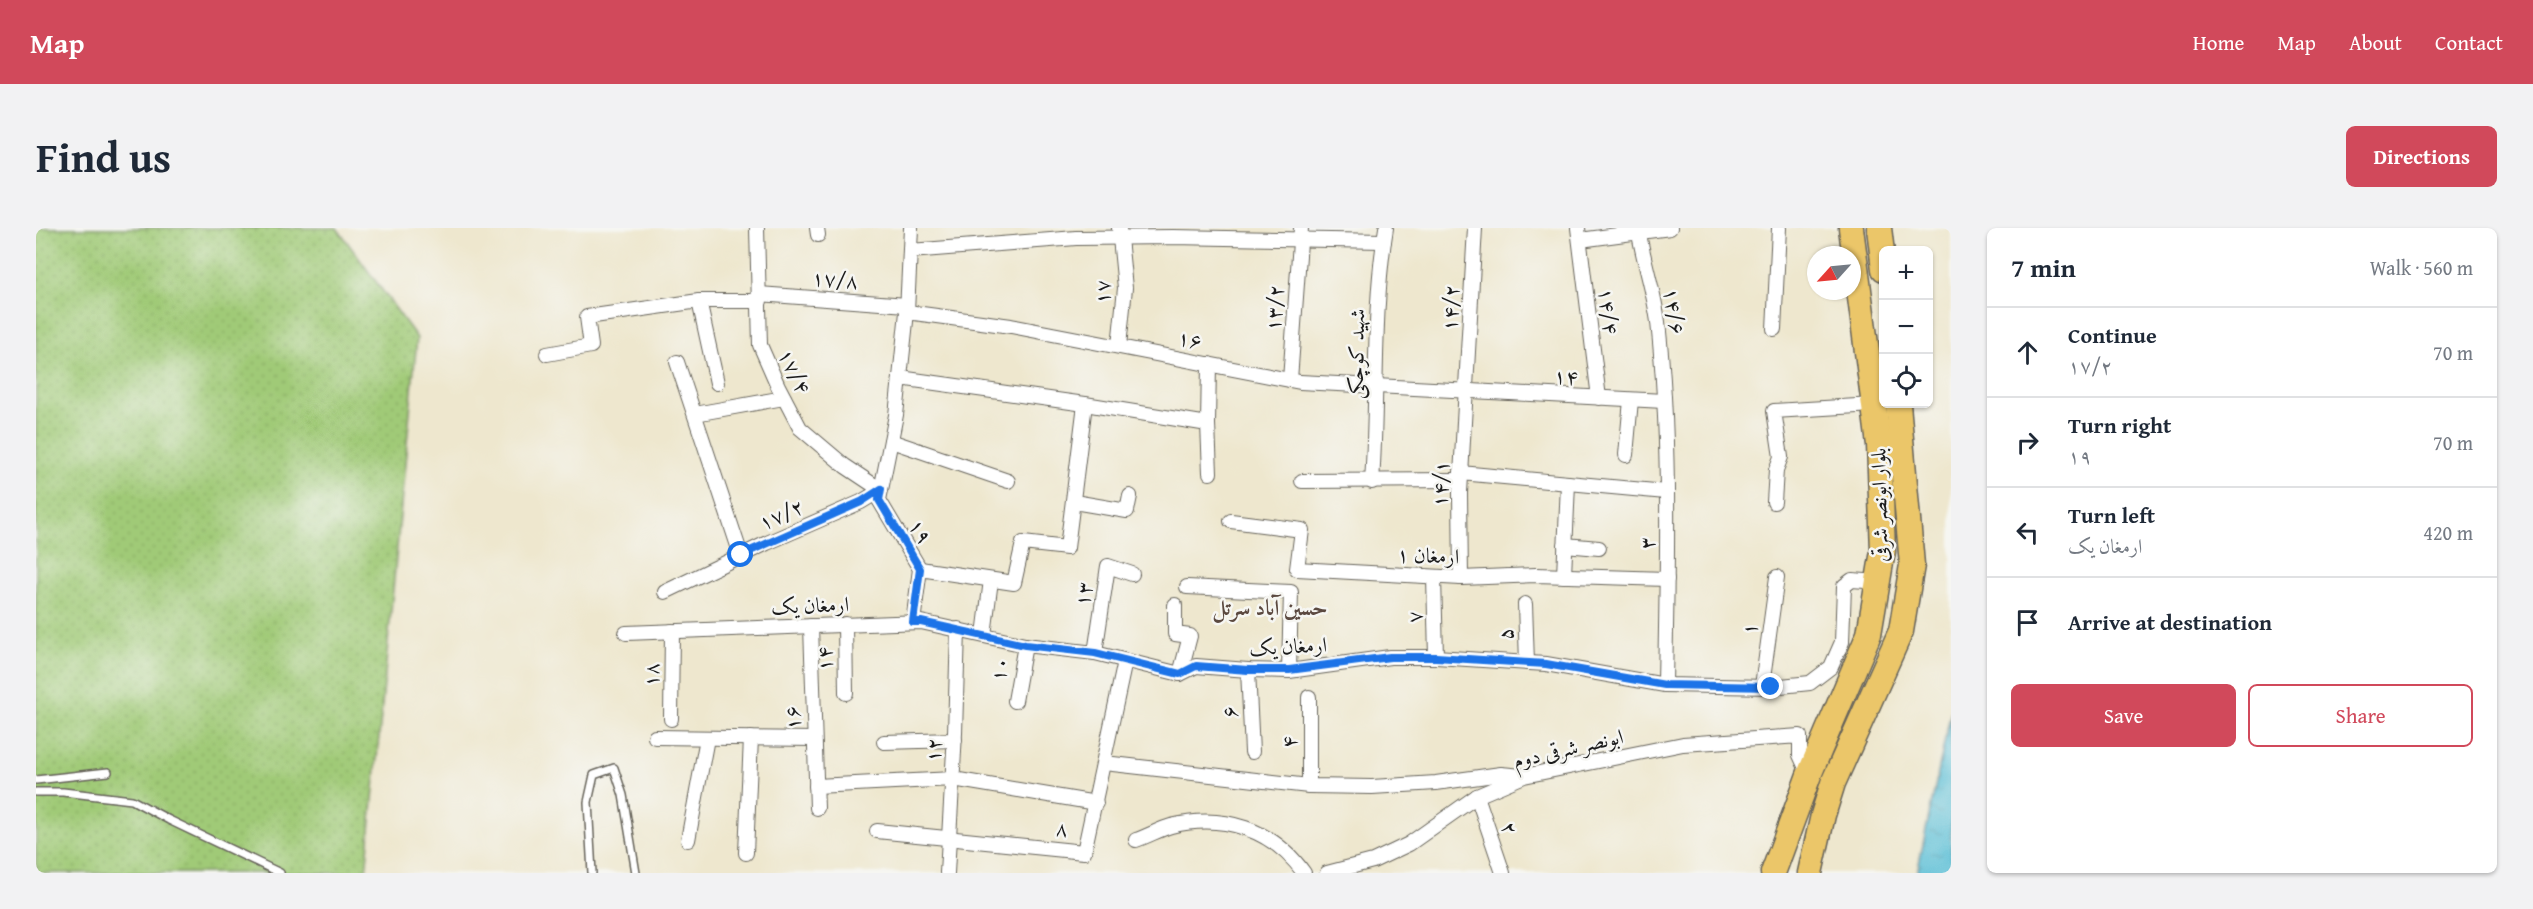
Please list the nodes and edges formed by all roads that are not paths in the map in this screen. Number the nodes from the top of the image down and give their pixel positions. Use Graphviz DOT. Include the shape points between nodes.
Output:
graph roads {
  1 [pos="757,228"];
  2 [pos="911,228"];
  3 [pos="1475,228"];
  4 [pos="1670,228"];
  5 [pos="1779,228"];
  6 [pos="1851,228"];
  7 [pos="1879,228"];
  8 [pos="1639,230"];
  9 [pos="1173,232"];
  10 [pos="1120,233"];
  11 [pos="1301,234"];
  12 [pos="1579,234"];
  13 [pos="1385,235"];
  14 [pos="1881,246"];
  15 [pos="910,251"];
  16 [pos="759,298"];
  17 [pos="699,301"];
  18 [pos="907,309"];
  19 [pos="1774,328"];
  20 [pos="1119,346"];
  21 [pos="547,354"];
  22 [pos="677,362"];
  23 [pos="1209,364"];
  24 [pos="1879,369"];
  25 [pos="900,378"];
  26 [pos="1290,380"];
  27 [pos="717,383"];
  28 [pos="1376,387"];
  29 [pos="1466,391"];
  30 [pos="784,398"];
  31 [pos="1599,398"];
  32 [pos="1631,400"];
  33 [pos="1664,401"];
  34 [pos="1085,404"];
  35 [pos="1879,404"];
  36 [pos="1885,408"];
  37 [pos="1887,408"];
  38 [pos="695,414"];
  39 [pos="1208,424"];
  40 [pos="891,441"];
  41 [pos="1626,455"];
  42 [pos="1210,473"];
  43 [pos="1461,476"];
  44 [pos="1008,481"];
  45 [pos="1302,481"];
  46 [pos="1372,482"];
  47 [pos="1568,483"];
  48 [pos="1666,492"];
  49 [pos="880,495"];
  50 [pos="1130,496"];
  51 [pos="1074,502"];
  52 [pos="1774,502"];
  53 [pos="1232,521"];
  54 [pos="1565,545"];
  55 [pos="1599,548"];
  56 [pos="741,555"];
  57 [pos="920,569"];
  58 [pos="1132,574"];
  59 [pos="1564,576"];
  60 [pos="1434,577"];
  61 [pos="1777,577"];
  62 [pos="1461,578"];
  63 [pos="1667,579"];
  64 [pos="991,580"];
  65 [pos="1880,582"];
  66 [pos="1187,587"];
  67 [pos="666,592"];
  68 [pos="1525,604"];
  69 [pos="1175,605"];
  70 [pos="913,622"];
  71 [pos="845,624"];
  72 [pos="811,626"];
  73 [pos="958,629"];
  74 [pos="672,631"];
  75 [pos="626,633"];
  76 [pos="984,635"];
  77 [pos="1025,645"];
  78 [pos="1095,653"];
  79 [pos="1436,657"];
  80 [pos="1125,661"];
  81 [pos="1527,663"];
  82 [pos="1248,670"];
  83 [pos="1289,670"];
  84 [pos="1180,674"];
  85 [pos="1665,685"];
  86 [pos="1762,686"];
  87 [pos="846,693"];
  88 [pos="1309,697"];
  89 [pos="1015,701"];
  90 [pos="672,719"];
  91 [pos="655,737"];
  92 [pos="707,738"];
  93 [pos="752,738"];
  94 [pos="814,739"];
  95 [pos="955,740"];
  96 [pos="884,742"];
  97 [pos="1252,752"];
  98 [pos="1104,763"];
  99 [pos="108,772"];
  100 [pos="1809,775"];
  101 [pos="1524,776"];
  102 [pos="953,779"];
  103 [pos="36,780"];
  104 [pos="816,786"];
  105 [pos="1309,786"];
  106 [pos="36,792"];
  107 [pos="1477,796"];
  108 [pos="1096,803"];
  109 [pos="817,808"];
  110 [pos="877,831"];
  111 [pos="949,839"];
  112 [pos="688,840"];
  113 [pos="1136,840"];
  114 [pos="746,853"];
  115 [pos="280,873"];
  116 [pos="592,873"];
  117 [pos="636,873"];
  118 [pos="947,873"];
  119 [pos="1304,873"];
  120 [pos="1327,873"];
  121 [pos="1503,873"];
  122 [pos="1773,873"];
  123 [pos="1810,873"];
  1 -- 16 [label="street, ۱۷/۴"];
  2 -- 15 [label="street"];
  3 -- 29 [label="street, ۱۴/۲"];
  4 -- 8 [label="street"];
  5 -- 19 [label="street"];
  6 -- 24 [label="highway, بلوار ابونصر شرقی"];
  7 -- 14 [label="highway"];
  8 -- 12 [label="street"];
  8 -- 33 [label="street, ۱۴/۶" via="1657,319"];
  9 -- 10 [label="street"];
  9 -- 11 [label="street"];
  10 -- 15 [label="street"];
  10 -- 20 [label="street, ۱۷" via="1125,288"];
  11 -- 13 [label="street"];
  11 -- 26 [label="street, ۱۳/۲"];
  12 -- 31 [label="street, ۱۴/۴"];
  13 -- 28 [label="street, شهید کوچکی" via="1380,266"];
  15 -- 18 [label="street"];
  16 -- 17 [label="street, ۱۷/۸"];
  16 -- 18 [label="street, ۱۷/۸"];
  16 -- 30 [label="street, ۱۷/۴" via="760,345"];
  17 -- 21 [label="street, ۱۷/۸" via="586,317 591,346"];
  17 -- 27 [label="street"];
  18 -- 20 [label="street, ۱۶"];
  18 -- 25 [label="street"];
  20 -- 23 [label="street, ۱۶"];
  22 -- 38 [label="street"];
  23 -- 26 [label="street, ۱۶"];
  23 -- 39 [label="street"];
  25 -- 34 [label="street"];
  25 -- 40 [label="street"];
  26 -- 28 [label="street, ۱۶"];
  28 -- 29 [label="street, ۱۶"];
  28 -- 46 [label="street, شهید کوچکی"];
  29 -- 31 [label="street, ۱۴"];
  29 -- 43 [label="street, ۱۴/۱"];
  30 -- 38 [label="street"];
  30 -- 49 [label="street, ۱۷/۴" via="800,428"];
  31 -- 32 [label="street, ۱۴"];
  32 -- 33 [label="street, ۱۴"];
  32 -- 41 [label="street"];
  33 -- 48 [label="street, ۳"];
  34 -- 39 [label="street"];
  34 -- 51 [label="street"];
  35 -- 52 [label="street" via="1774,411 1781,457"];
  36 -- 65 [label="highway, بلوار ابونصر شرقی" via="1879,445 1883,551"];
  37 -- 123 [label="highway, بلوار ابونصر شرقی" via="1912,565 1901,631 1833,783"];
  38 -- 56 [label="street"];
  39 -- 42 [label="street"];
  40 -- 44 [label="street"];
  40 -- 49 [label="street"];
  43 -- 46 [label="street"];
  43 -- 47 [label="street"];
  43 -- 62 [label="street, ۱۴/۱"];
  45 -- 46 [label="street"];
  47 -- 48 [label="street"];
  47 -- 54 [label="street"];
  48 -- 63 [label="street, ۳"];
  49 -- 56 [label="street, ۱۷/۲"];
  49 -- 57 [label="street, ۱۹"];
  50 -- 51 [label="street" via="1127,511"];
  51 -- 64 [label="street" via="1067,548 1023,543 1014,583"];
  53 -- 60 [label="street, ارمغان ۱" via="1302,530 1297,569"];
  54 -- 55 [label="street"];
  54 -- 59 [label="street"];
  56 -- 67 [label="street, ۱۷/۲"];
  57 -- 64 [label="street"];
  57 -- 70 [label="street, ۱۹"];
  58 -- 78 [label="street, ۱۳" via="1108,566"];
  59 -- 62 [label="street, ارمغان ۱"];
  59 -- 63 [label="street, ارمغان ۱"];
  60 -- 62 [label="street, ارمغان ۱"];
  60 -- 79 [label="street, ۷"];
  61 -- 86 [label="street, ۱"];
  63 -- 85 [label="street, ۳"];
  64 -- 76 [label="street"];
  65 -- 86 [label="street, ارمغان یک" via="1852,580 1844,586 1842,642 1830,667 1810,683"];
  65 -- 100 [label="highway, بلوار ابونصر شرقی" via="1869,634"];
  66 -- 83 [label="street" via="1291,592"];
  68 -- 81 [label="street, ۵"];
  69 -- 84 [label="street" via="1175,634 1190,636"];
  70 -- 71 [label="street, ارمغان یک"];
  70 -- 73 [label="street, ارمغان یک"];
  71 -- 72 [label="street, ارمغان یک"];
  71 -- 87 [label="street, ۱۴"];
  72 -- 74 [label="street, ارمغان یک"];
  72 -- 94 [label="street, ۱۶"];
  73 -- 76 [label="street, ارمغان یک"];
  73 -- 95 [label="street, ۱۲"];
  74 -- 75 [label="street, ارمغان یک"];
  74 -- 90 [label="street, ۱۸"];
  76 -- 77 [label="street, ارمغان یک"];
  77 -- 78 [label="street, ارمغان یک"];
  77 -- 89 [label="street, ۱۰"];
  78 -- 80 [label="street, ارمغان یک"];
  79 -- 81 [label="street, ارمغان یک"];
  79 -- 83 [label="street, ارمغان یک" via="1390,657"];
  80 -- 84 [label="street, ارمغان یک"];
  80 -- 98 [label="street, ۸"];
  81 -- 85 [label="street, ارمغان یک"];
  82 -- 83 [label="street, ارمغان یک"];
  82 -- 84 [label="street, ارمغان یک" via="1196,666"];
  82 -- 97 [label="street, ۶"];
  85 -- 86 [label="street, ارمغان یک"];
  88 -- 105 [label="street, ۴"];
  91 -- 92 [label="street"];
  92 -- 93 [label="street"];
  92 -- 112 [label="street"];
  93 -- 94 [label="street"];
  93 -- 114 [label="street"];
  94 -- 104 [label="street, ۱۶"];
  95 -- 96 [label="street"];
  95 -- 102 [label="street, ۱۲"];
  98 -- 105 [label="street"];
  98 -- 108 [label="street, ۸"];
  99 -- 103 [label="lane"];
  100 -- 101 [label="street, ابونصر شرقی دوم" via="1800,755 1800,736 1683,744"];
  100 -- 122 [label="highway, بلوار ابونصر شرقی"];
  101 -- 105 [label="street" via="1502,774 1372,788"];
  101 -- 107 [label="street, ابونصر شرقی دوم"];
  102 -- 104 [label="street"];
  102 -- 108 [label="street"];
  102 -- 111 [label="street, ۱۲"];
  104 -- 109 [label="street, ۱۶"];
  106 -- 115 [label="lane" via="132,800"];
  107 -- 120 [label="street, ابونصر شرقی دوم" via="1409,844 1373,861"];
  107 -- 121 [label="street, ۲"];
  108 -- 111 [label="street, ۸" via="1084,852"];
  110 -- 111 [label="street, ۸"];
  111 -- 118 [label="street, ۱۲"];
  113 -- 119 [label="street" via="1171,826 1209,821 1232,823 1254,829 1292,855"];
  116 -- 117 [label="lane" via="588,802 594,775 614,768 623,795"];
}
